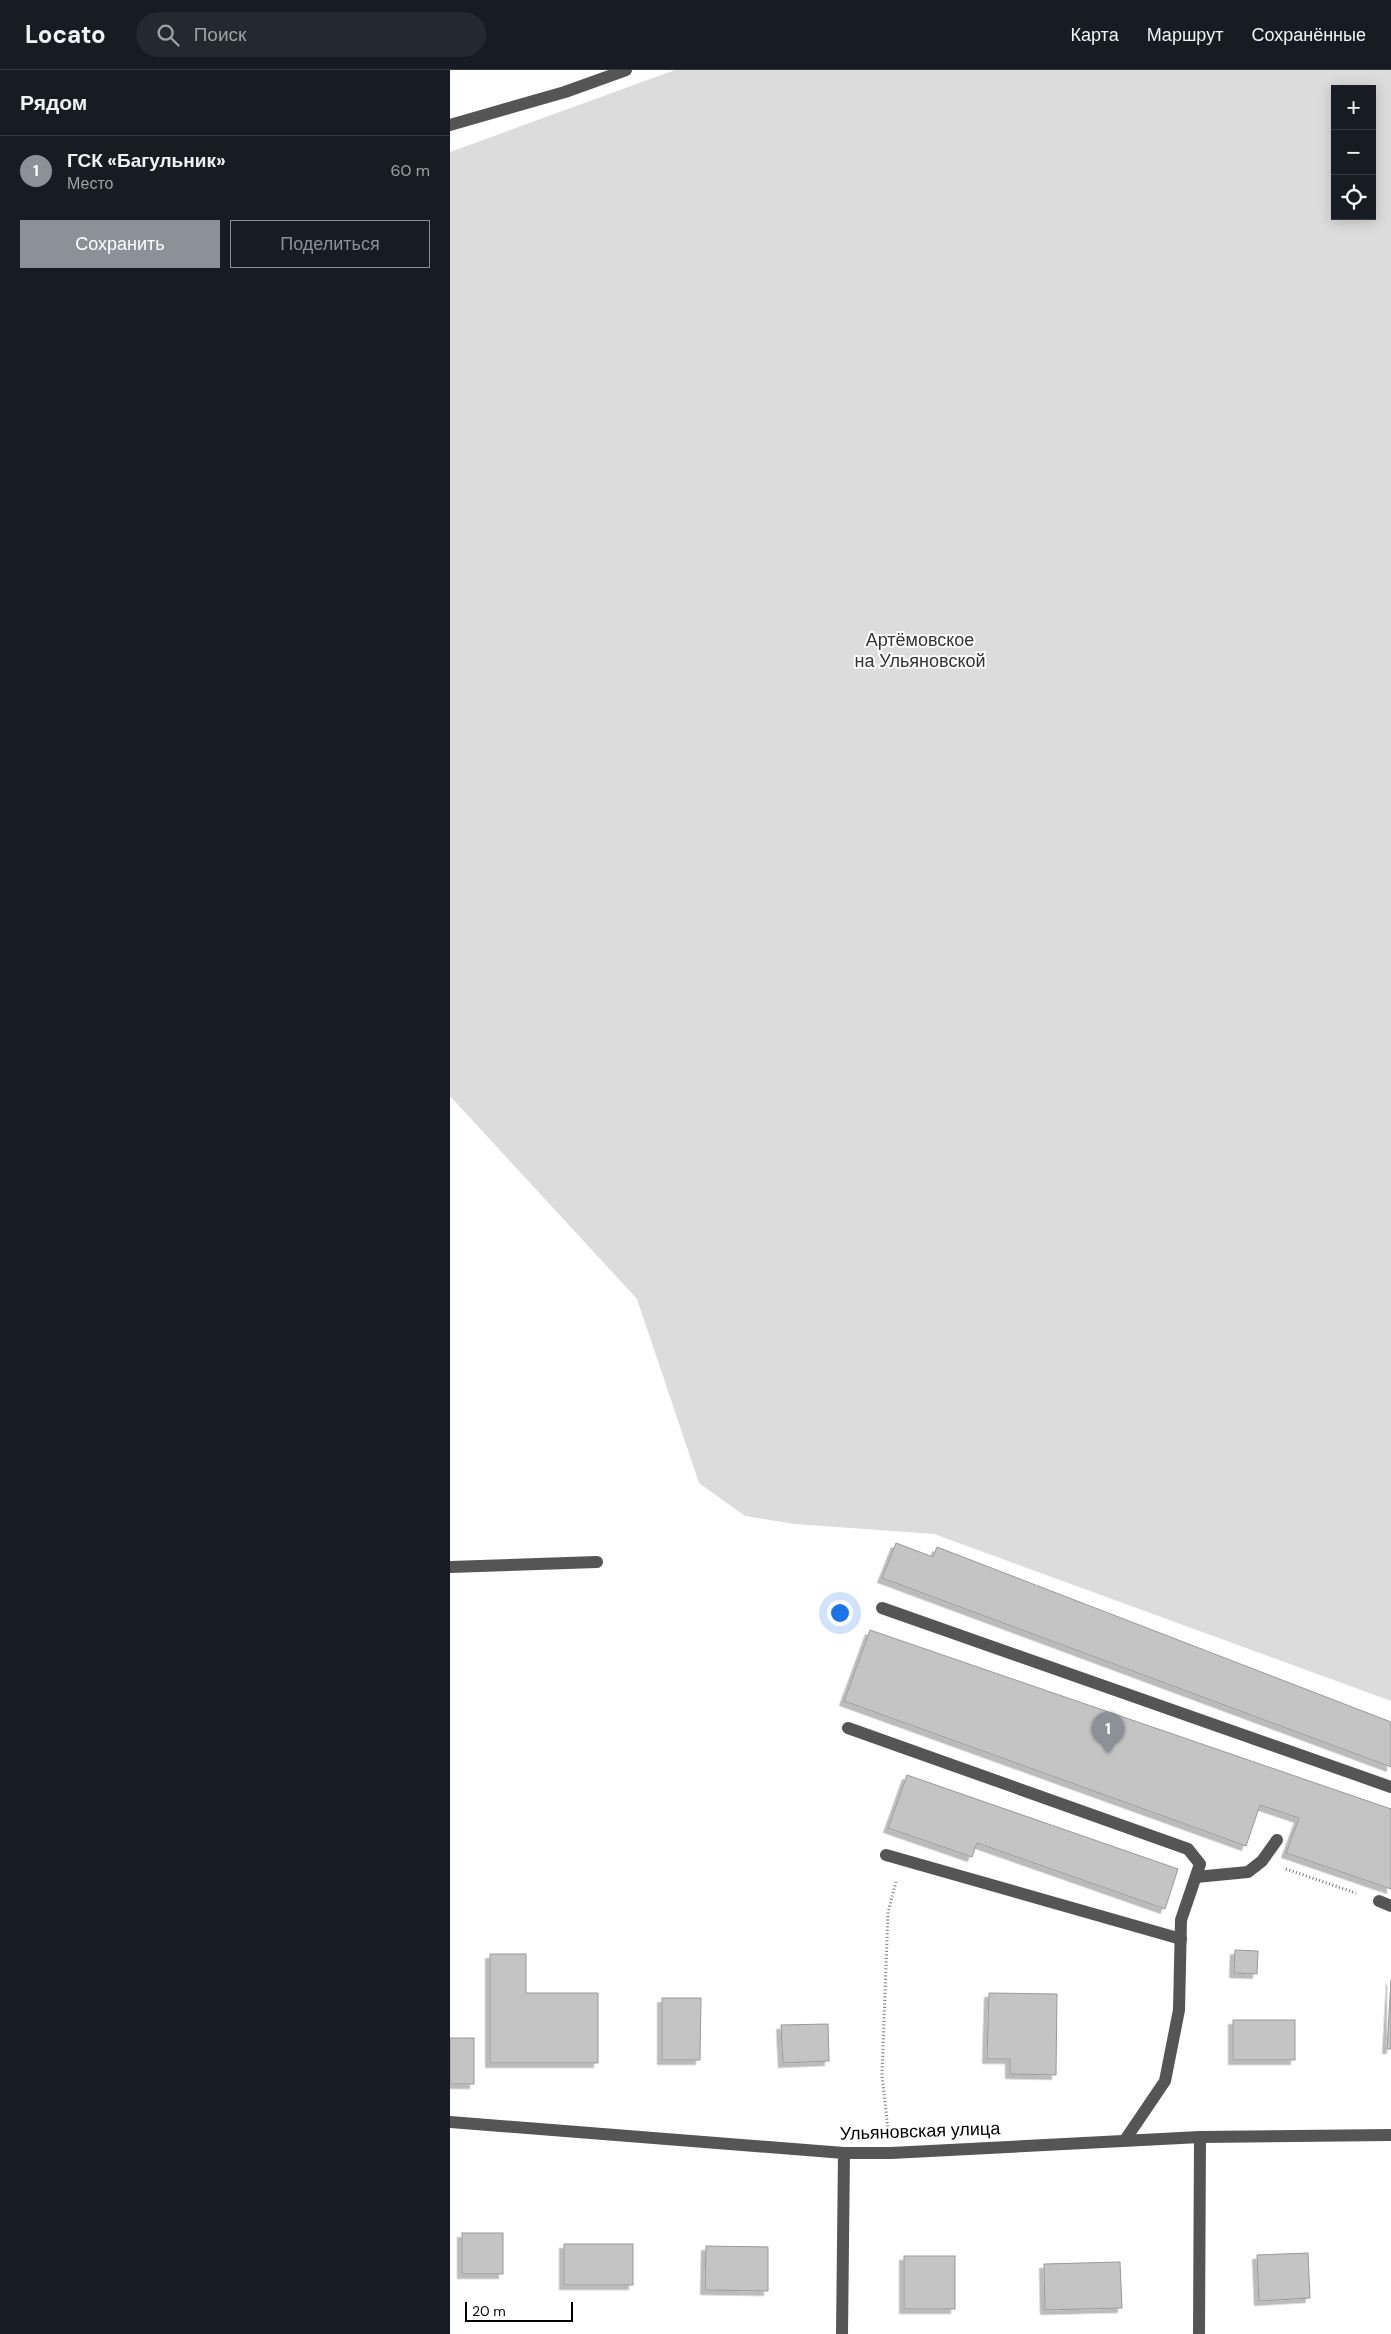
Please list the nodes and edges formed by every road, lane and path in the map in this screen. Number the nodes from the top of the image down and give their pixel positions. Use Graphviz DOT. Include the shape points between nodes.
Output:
graph roads {
  1 [pos="626,70"];
  2 [pos="450,125"];
  3 [pos="597,1562"];
  4 [pos="450,1567"];
  5 [pos="882,1608"];
  6 [pos="848,1728"];
  7 [pos="1391,1787"];
  8 [pos="1277,1840"];
  9 [pos="886,1855"];
  10 [pos="902,1859"];
  11 [pos="1262,1861"];
  12 [pos="1196,1877"];
  13 [pos="1385,1903"];
  14 [pos="1181,1939"];
  15 [pos="450,2122"];
  16 [pos="1390,2134"];
  17 [pos="1200,2137"];
  18 [pos="1125,2140"];
  19 [pos="844,2152"];
  20 [pos="891,2152"];
  21 [pos="842,2334"];
  22 [pos="1199,2334"];
  1 -- 2 [label="street" via="565,92"];
  3 -- 4 [label="street"];
  5 -- 7 [label="street"];
  6 -- 12 [label="street" via="1188,1849 1200,1864"];
  8 -- 11 [label="street"];
  9 -- 10 [label="street"];
  10 -- 14 [label="street"];
  10 -- 20 [label="path" via="888,1912 882,2075"];
  11 -- 12 [label="street" via="1248,1872"];
  11 -- 13 [label="path"];
  12 -- 14 [label="street" via="1181,1920"];
  14 -- 18 [label="street" via="1179,2010 1165,2081"];
  15 -- 19 [label="street, Ульяновская улица"];
  16 -- 17 [label="street, Ульяновская улица"];
  17 -- 18 [label="street, Ульяновская улица"];
  17 -- 22 [label="street"];
  18 -- 20 [label="street, Ульяновская улица"];
  19 -- 20 [label="street, Ульяновская улица"];
  19 -- 21 [label="street"];
}
